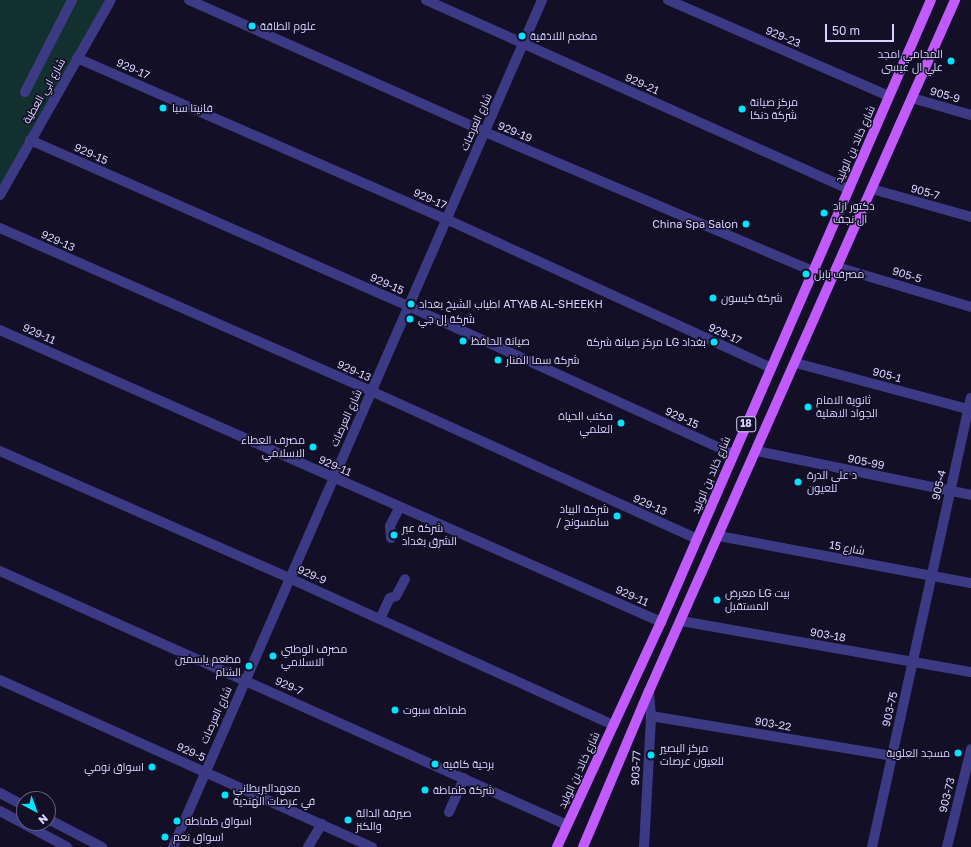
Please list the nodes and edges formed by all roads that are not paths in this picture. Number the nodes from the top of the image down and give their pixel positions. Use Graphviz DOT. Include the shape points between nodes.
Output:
graph roads {
  1 [pos="72,0"];
  2 [pos="111,0"];
  3 [pos="189,0"];
  4 [pos="426,0"];
  5 [pos="542,0"];
  6 [pos="668,0"];
  7 [pos="931,0"];
  8 [pos="955,0"];
  9 [pos="523,43"];
  10 [pos="77,58"];
  11 [pos="25,92"];
  12 [pos="889,96"];
  13 [pos="912,98"];
  14 [pos="971,115"];
  15 [pos="484,132"];
  16 [pos="30,140"];
  17 [pos="3,182"];
  18 [pos="848,189"];
  19 [pos="872,189"];
  20 [pos="0,195"];
  21 [pos="971,217"];
  22 [pos="446,219"];
  23 [pos="0,228"];
  24 [pos="837,267"];
  25 [pos="812,271"];
  26 [pos="408,306"];
  27 [pos="971,307"];
  28 [pos="0,330"];
  29 [pos="796,363"];
  30 [pos="771,368"];
  31 [pos="371,391"];
  32 [pos="971,398"];
  33 [pos="970,410"];
  34 [pos="0,451"];
  35 [pos="757,451"];
  36 [pos="733,454"];
  37 [pos="333,478"];
  38 [pos="950,491"];
  39 [pos="971,495"];
  40 [pos="400,508"];
  41 [pos="719,536"];
  42 [pos="391,538"];
  43 [pos="697,539"];
  44 [pos="0,571"];
  45 [pos="931,577"];
  46 [pos="289,578"];
  47 [pos="405,579"];
  48 [pos="971,583"];
  49 [pos="380,619"];
  50 [pos="681,621"];
  51 [pos="661,622"];
  52 [pos="913,662"];
  53 [pos="971,672"];
  54 [pos="0,680"];
  55 [pos="245,680"];
  56 [pos="649,691"];
  57 [pos="651,716"];
  58 [pos="613,725"];
  59 [pos="971,750"];
  60 [pos="892,756"];
  61 [pos="205,771"];
  62 [pos="464,778"];
  63 [pos="0,793"];
  64 [pos="16,802"];
  65 [pos="0,812"];
  66 [pos="449,812"];
  67 [pos="56,823"];
  68 [pos="322,824"];
  69 [pos="567,825"];
  70 [pos="67,847"];
  71 [pos="102,847"];
  72 [pos="173,847"];
  73 [pos="308,847"];
  74 [pos="372,847"];
  75 [pos="557,847"];
  76 [pos="583,847"];
  77 [pos="644,847"];
  78 [pos="872,847"];
  79 [pos="947,847"];
  1 -- 11 [label="street"];
  2 -- 10 [label="street, شارع ابي العطية"];
  3 -- 15 [label="street, 929-19"];
  4 -- 9 [label="street, 929-21"];
  5 -- 9 [label="street, شارع العرصات"];
  6 -- 12 [label="street, 929-23"];
  7 -- 12 [label="main road, شارع خالد بن الوليد / 18"];
  8 -- 13 [label="main road, 18"];
  9 -- 15 [label="street, شارع العرصات"];
  9 -- 18 [label="street, 929-21"];
  10 -- 16 [label="street, شارع ابي العطية"];
  10 -- 22 [label="street, 929-17"];
  12 -- 18 [label="main road, شارع خالد بن الوليد / 18"];
  13 -- 14 [label="street, 905-9"];
  13 -- 19 [label="main road, 18"];
  15 -- 22 [label="street, شارع العرصات"];
  15 -- 25 [label="street, 929-19"];
  16 -- 17 [label="street, شارع ابي العطية"];
  16 -- 26 [label="street, 929-15"];
  17 -- 20 [label="street, شارع ابي العطية"];
  18 -- 25 [label="main road, شارع خالد بن الوليد / 18"];
  19 -- 21 [label="street, 905-7"];
  19 -- 24 [label="main road, 18"];
  22 -- 26 [label="street, شارع العرصات"];
  22 -- 30 [label="street, 929-17"];
  23 -- 31 [label="street, 929-13"];
  24 -- 27 [label="street, 905-5"];
  24 -- 29 [label="main road, 18"];
  25 -- 30 [label="main road, شارع خالد بن الوليد / 18"];
  26 -- 31 [label="street, شارع العرصات"];
  26 -- 36 [label="street, 929-15"];
  28 -- 37 [label="street, 929-11"];
  29 -- 33 [label="street, 905-1"];
  29 -- 35 [label="main road, 18"];
  30 -- 36 [label="main road, شارع خالد بن الوليد / 18"];
  31 -- 37 [label="street, شارع العرصات"];
  31 -- 43 [label="street, 929-13"];
  32 -- 33 [label="street, 905-4"];
  33 -- 38 [label="street, 905-4"];
  34 -- 46 [label="street, 929-9"];
  35 -- 38 [label="street, 905-99"];
  35 -- 41 [label="main road, 18"];
  36 -- 43 [label="main road, شارع خالد بن الوليد / 18"];
  37 -- 40 [label="street, 929-11"];
  37 -- 46 [label="street, شارع العرصات"];
  38 -- 39 [label="street, 905-99"];
  38 -- 45 [label="street, 905-4"];
  40 -- 42 [label="street" via="390,526"];
  40 -- 51 [label="street, 929-11"];
  41 -- 45 [label="street, شارع 15"];
  41 -- 50 [label="main road, 18"];
  43 -- 51 [label="main road, شارع خالد بن الوليد / 18"];
  44 -- 55 [label="street, 929-7"];
  45 -- 48 [label="street, شارع 15"];
  45 -- 52 [label="street, 903-75"];
  46 -- 49 [label="street, 929-9"];
  46 -- 55 [label="street, شارع العرصات"];
  47 -- 49 [label="street" via="396,596 390,598"];
  49 -- 58 [label="street, 929-9"];
  50 -- 52 [label="street, 903-18"];
  50 -- 56 [label="main road, 18"];
  51 -- 58 [label="main road, شارع خالد بن الوليد / 18"];
  52 -- 53 [label="street, 903-18"];
  52 -- 60 [label="street, 903-75"];
  54 -- 61 [label="street, 929-5"];
  55 -- 61 [label="street, شارع العرصات"];
  55 -- 62 [label="street, 929-7"];
  56 -- 57 [label="street, 903-77"];
  56 -- 76 [label="main road, 18"];
  57 -- 60 [label="street, 903-22"];
  57 -- 77 [label="street, 903-77"];
  58 -- 69 [label="main road, شارع خالد بن الوليد / 18"];
  59 -- 79 [label="street, 903-73"];
  60 -- 78 [label="street, 903-75"];
  61 -- 68 [label="street, 929-5"];
  61 -- 72 [label="street, شارع العرصات"];
  62 -- 66 [label="street"];
  62 -- 69 [label="street, 929-7"];
  63 -- 64 [label="street"];
  65 -- 70 [label="street"];
  67 -- 71 [label="street"];
  68 -- 73 [label="street"];
  68 -- 74 [label="street, 929-5"];
  69 -- 75 [label="main road, شارع خالد بن الوليد / 18"];
}
